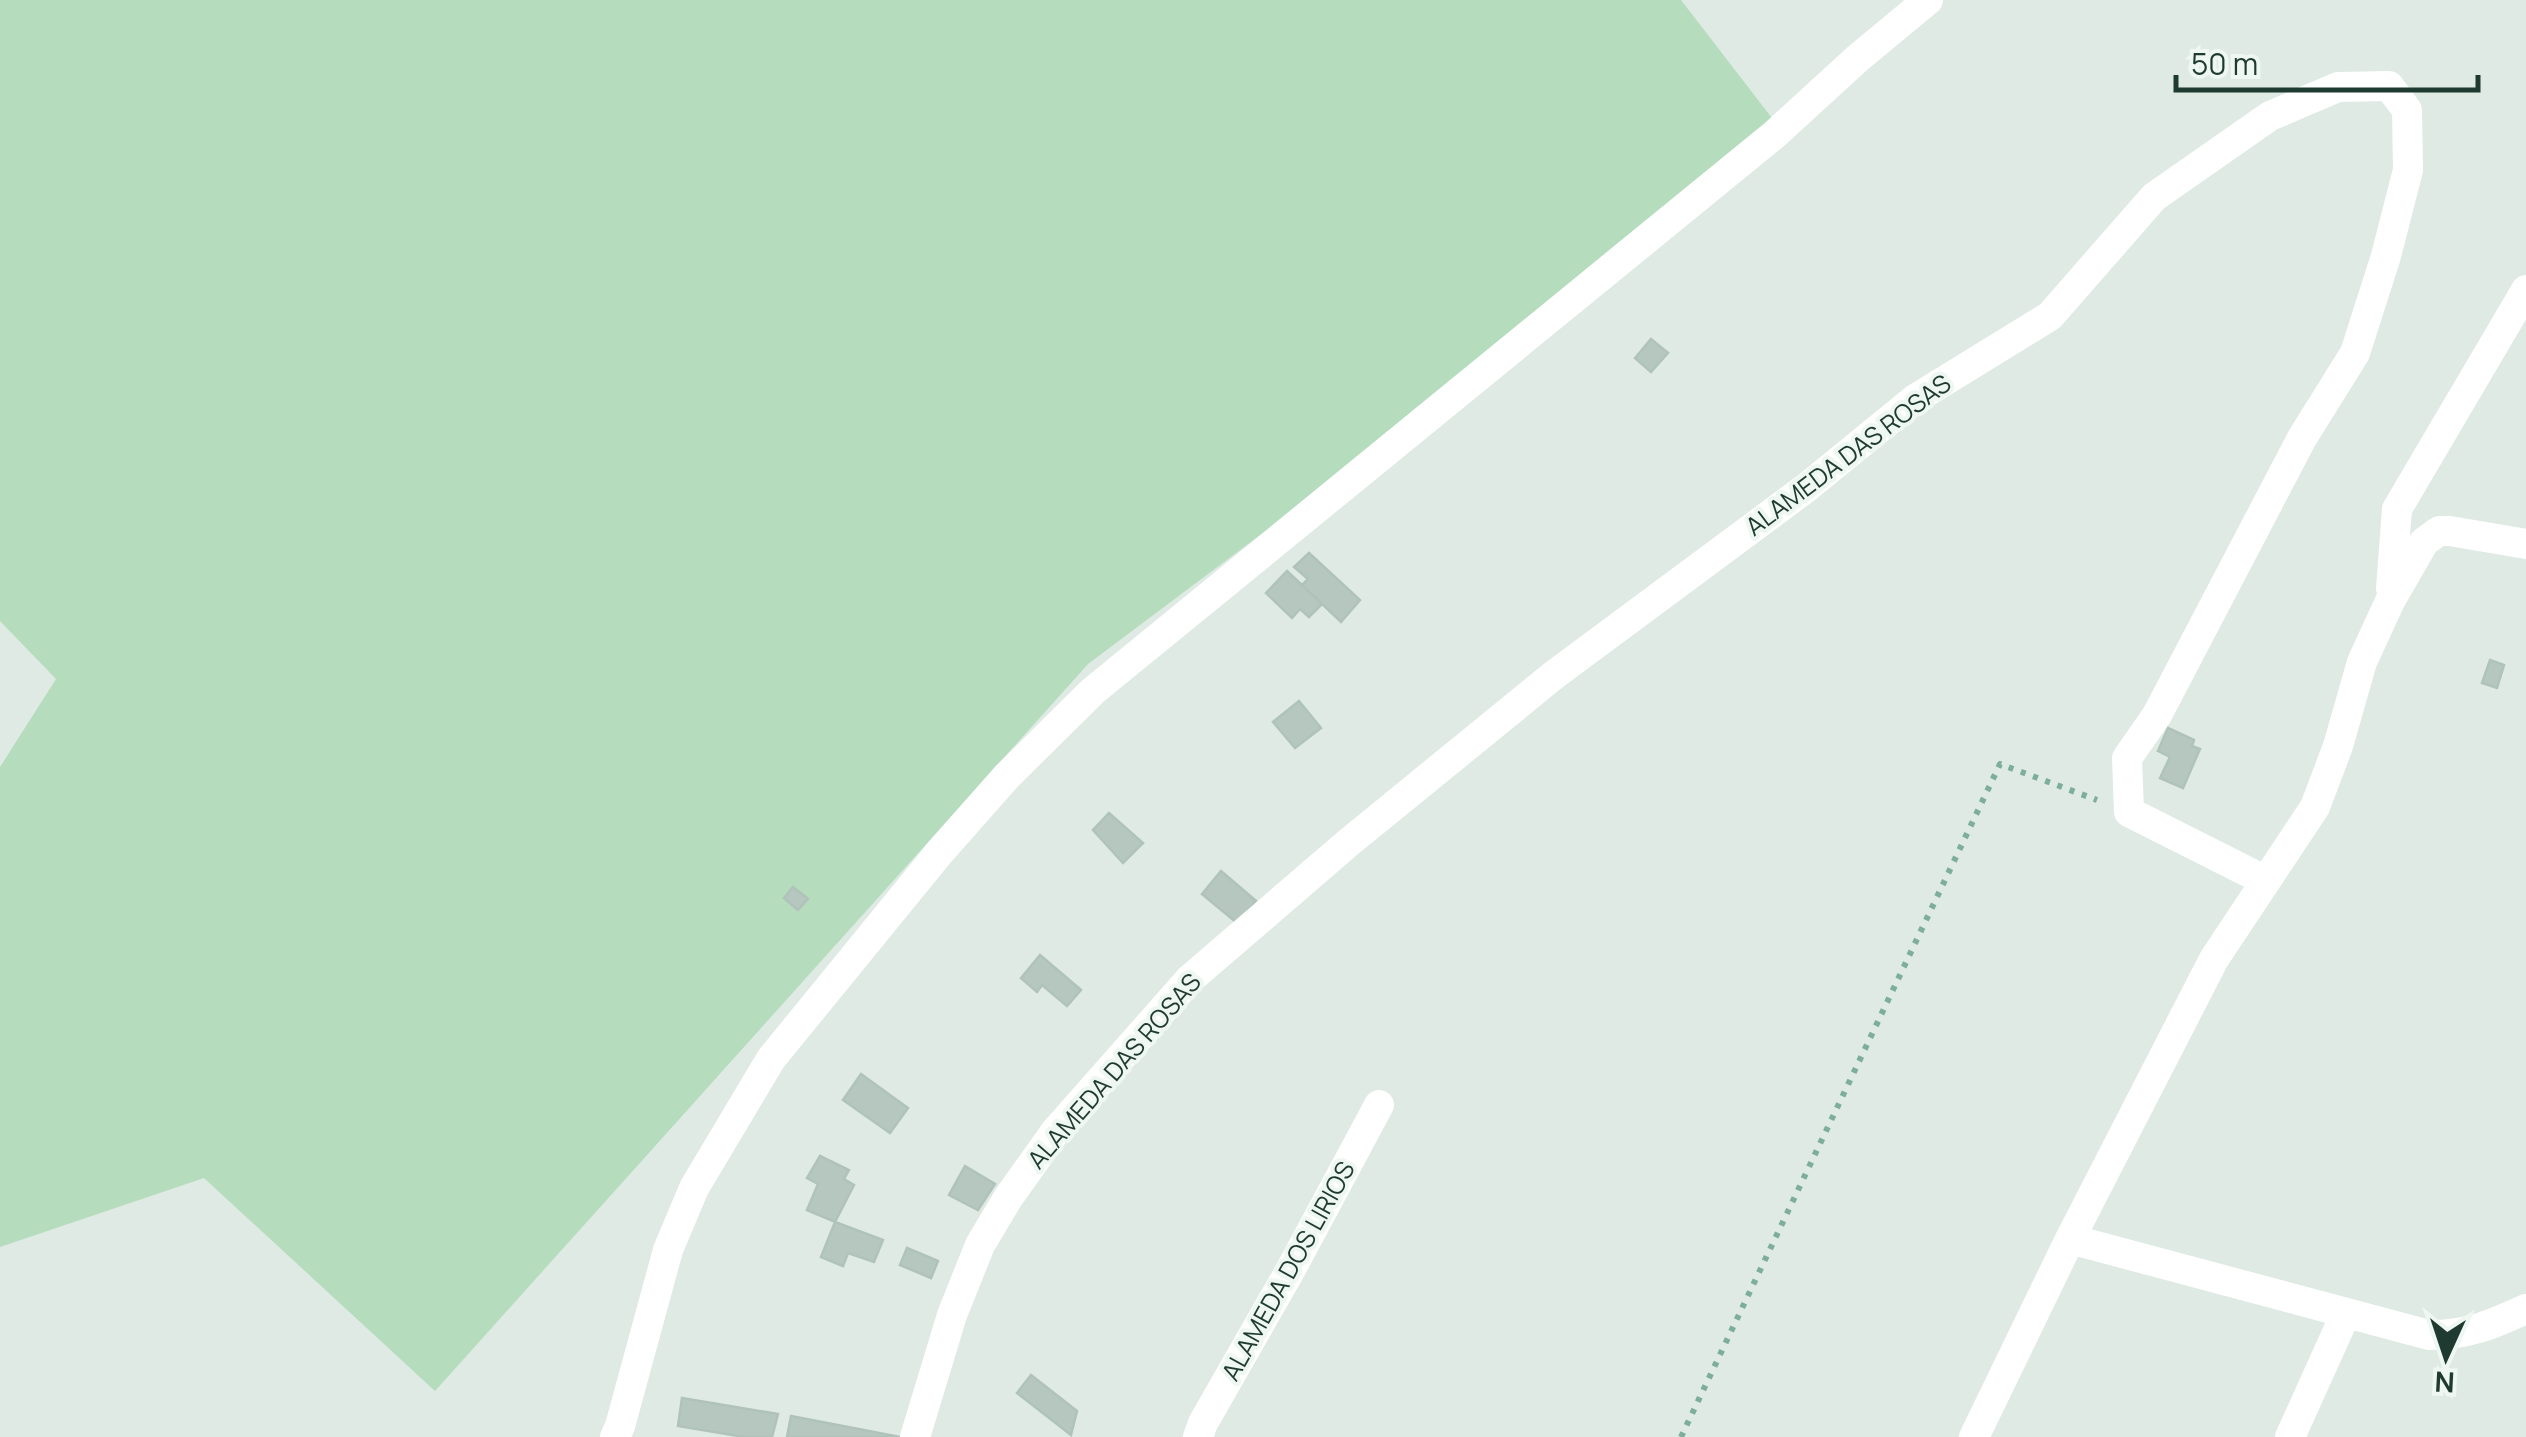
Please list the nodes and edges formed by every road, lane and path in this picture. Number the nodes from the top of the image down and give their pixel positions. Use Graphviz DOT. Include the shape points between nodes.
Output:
graph roads {
  1 [pos="1928,0"];
  2 [pos="2526,290"];
  3 [pos="2526,544"];
  4 [pos="2390,601"];
  5 [pos="2129,812"];
  6 [pos="2266,881"];
  7 [pos="1378,1105"];
  8 [pos="2070,1238"];
  9 [pos="2526,1309"];
  10 [pos="2346,1313"];
  11 [pos="615,1437"];
  12 [pos="915,1437"];
  13 [pos="1198,1437"];
  14 [pos="1681,1437"];
  15 [pos="1974,1437"];
  16 [pos="2290,1437"];
  1 -- 11 [label="street" via="1775,134 1093,691 1007,776 771,1059 732,1123 668,1250"];
  2 -- 4 [label="street" via="2397,509"];
  3 -- 4 [label="street" via="2438,531 2424,542"];
  4 -- 6 [label="street" via="2362,662 2315,807"];
  5 -- 6 [label="street"];
  5 -- 12 [label="street, ALAMEDA DAS ROSAS" via="2126,758 2157,716 2302,438 2355,353 2408,170 2407,110 2389,86 2338,87 2270,116 2154,197 2050,316 1915,398 1806,488 1554,675 1190,979 1055,1132 1008,1198 952,1314"];
  5 -- 14 [label="path" via="2000,764"];
  6 -- 8 [label="street" via="2214,959"];
  7 -- 13 [label="street, ALAMEDA DOS LIRIOS"];
  8 -- 10 [label="street"];
  8 -- 15 [label="street"];
  9 -- 10 [label="street" via="2455,1335 2429,1335"];
  10 -- 16 [label="street"];
}
